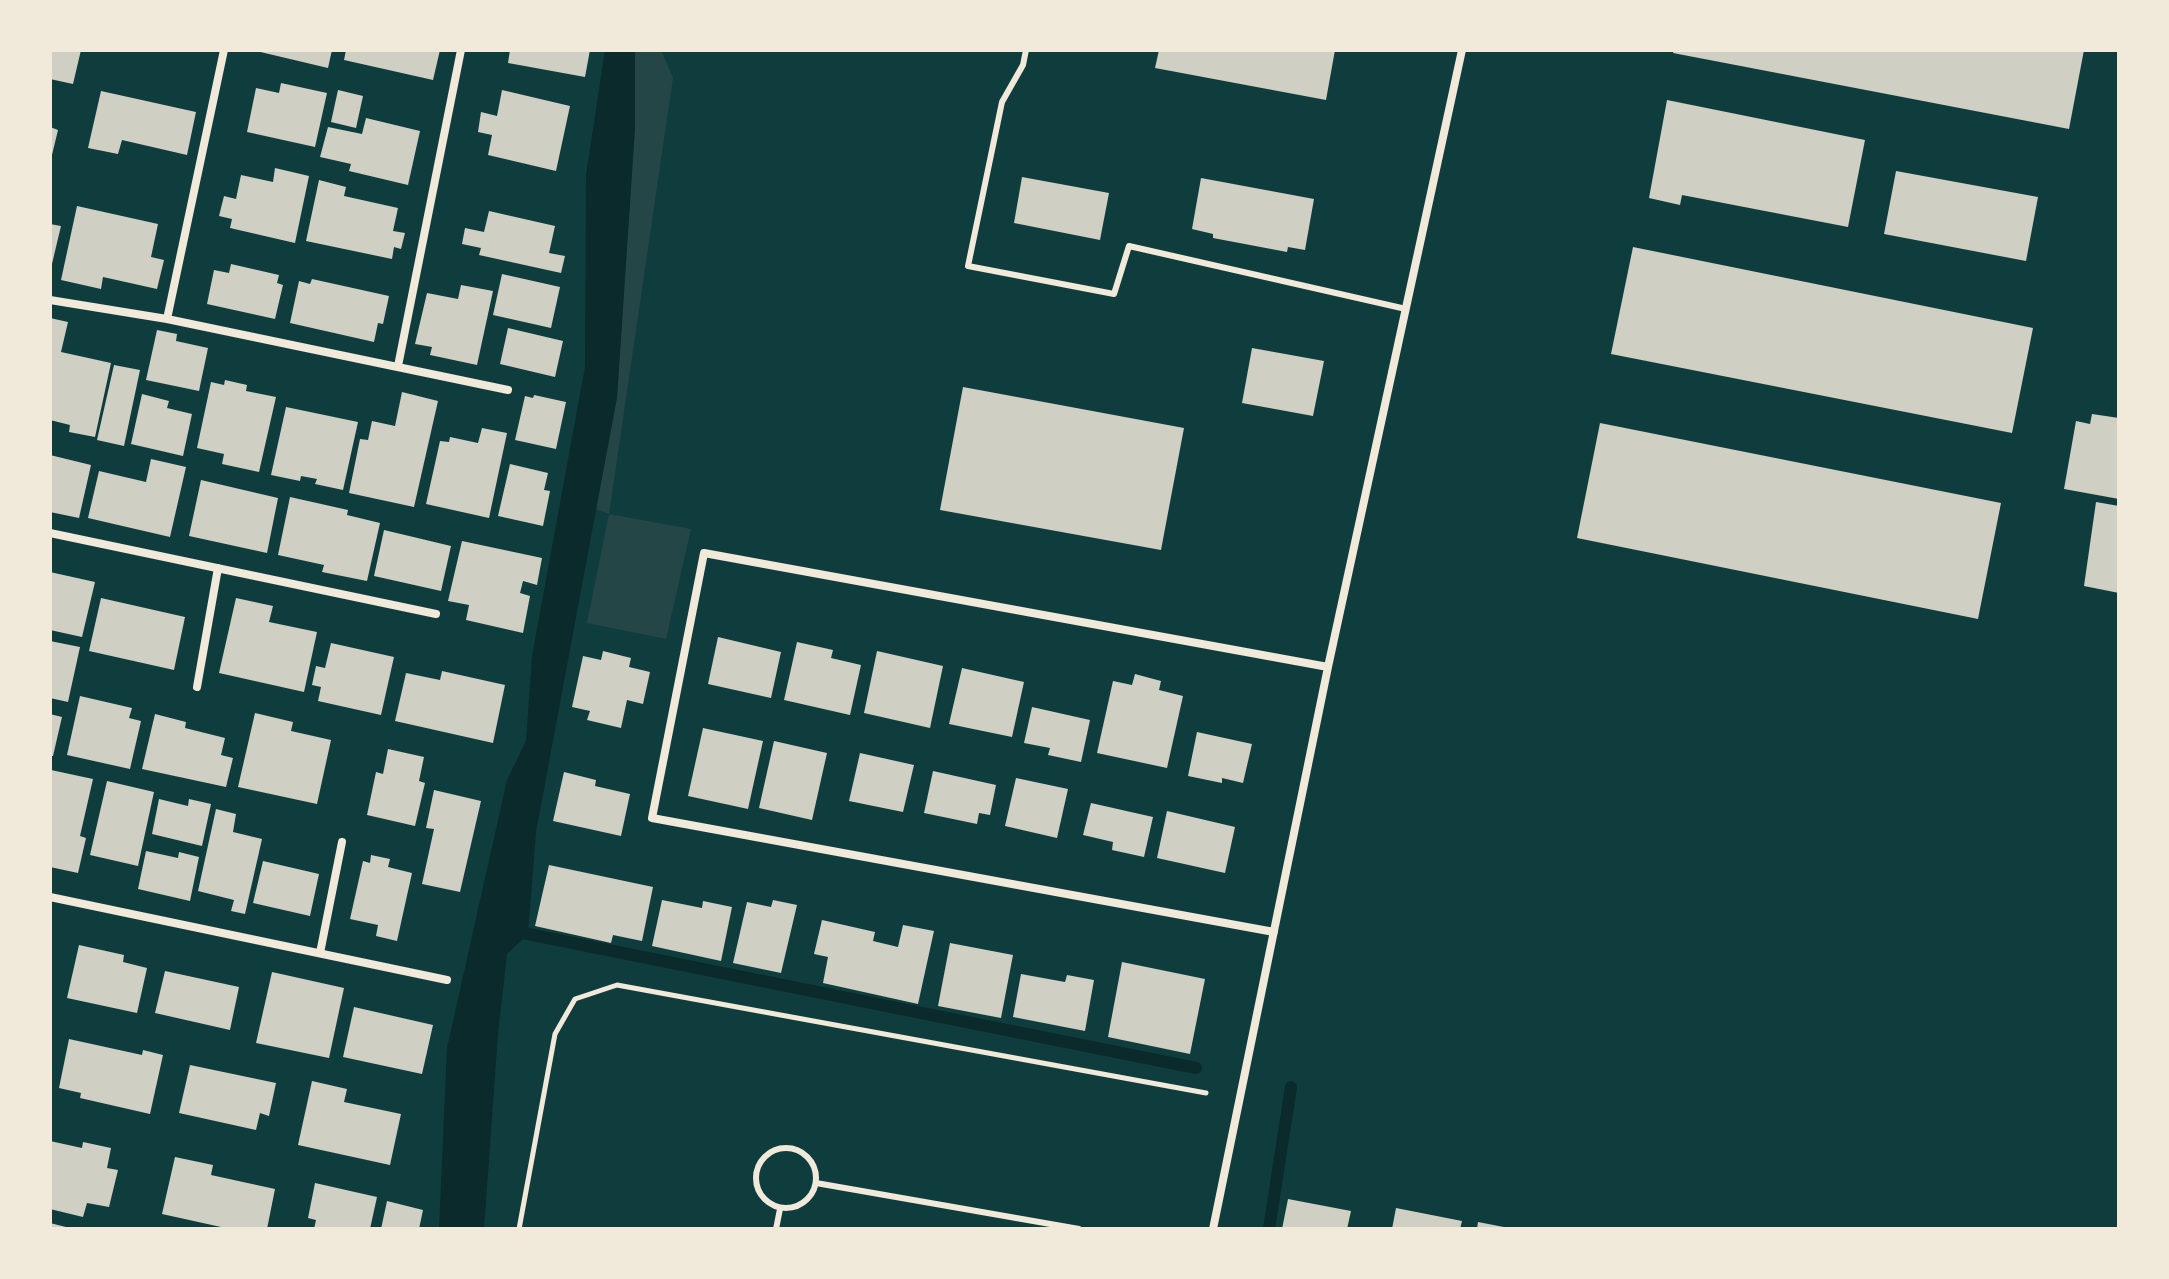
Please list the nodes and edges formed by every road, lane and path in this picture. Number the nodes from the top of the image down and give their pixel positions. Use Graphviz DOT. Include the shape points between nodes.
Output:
graph roads {
  1 [pos="224,50"];
  2 [pos="461,50"];
  3 [pos="1026,50"];
  4 [pos="1462,50"];
  5 [pos="50,300"];
  6 [pos="1406,309"];
  7 [pos="167,319"];
  8 [pos="398,366"];
  9 [pos="508,390"];
  10 [pos="50,533"];
  11 [pos="218,568"];
  12 [pos="436,614"];
  13 [pos="1328,667"];
  14 [pos="197,687"];
  15 [pos="342,842"];
  16 [pos="50,897"];
  17 [pos="1274,932"];
  18 [pos="320,953"];
  19 [pos="447,980"];
  20 [pos="1206,1093"];
  21 [pos="816,1183"];
  22 [pos="780,1209"];
  23 [pos="519,1229"];
  24 [pos="776,1229"];
  25 [pos="1079,1229"];
  26 [pos="1213,1229"];
  1 -- 7 [label="street"];
  2 -- 8 [label="street"];
  3 -- 6 [label="lane" via="1002,102 968,266 1114,294 1129,246"];
  4 -- 6 [label="street"];
  5 -- 7 [label="street"];
  6 -- 13 [label="street"];
  7 -- 8 [label="street"];
  8 -- 9 [label="street"];
  10 -- 11 [label="street"];
  11 -- 12 [label="street"];
  11 -- 14 [label="street"];
  13 -- 17 [label="street"];
  13 -- 17 [label="street" via="704,553 652,818"];
  15 -- 18 [label="street"];
  16 -- 18 [label="street"];
  17 -- 26 [label="street"];
  18 -- 19 [label="street"];
  20 -- 23 [label="path" via="617,985 575,999 555,1034"];
  21 -- 22 [label="lane" via="809,1198"];
  21 -- 22 [label="lane" via="806,1154 783,1148 762,1158 755,1173 756,1189"];
  21 -- 25 [label="lane"];
  22 -- 24 [label="lane"];
}
